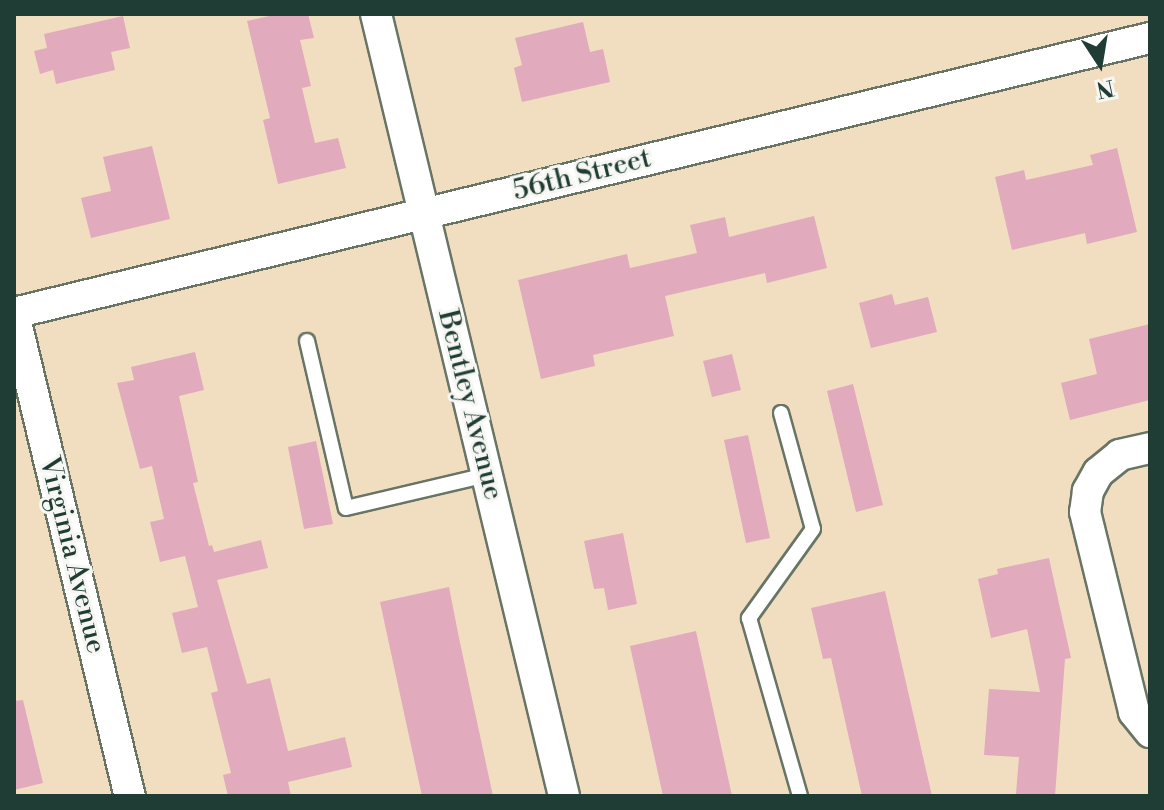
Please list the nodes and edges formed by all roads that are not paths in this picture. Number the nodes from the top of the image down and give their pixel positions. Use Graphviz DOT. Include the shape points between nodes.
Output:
graph roads {
  1 [pos="376,14"];
  2 [pos="1150,38"];
  3 [pos="424,214"];
  4 [pos="14,314"];
  5 [pos="307,341"];
  6 [pos="781,413"];
  7 [pos="1150,448"];
  8 [pos="487,475"];
  9 [pos="1150,732"];
  10 [pos="130,796"];
  11 [pos="564,796"];
  12 [pos="800,796"];
  1 -- 3 [label="street, Bentley Avenue"];
  2 -- 3 [label="street, 56th Street"];
  3 -- 4 [label="street, 56th Street"];
  3 -- 8 [label="street, Bentley Avenue"];
  4 -- 10 [label="street, Virginia Avenue"];
  5 -- 8 [label="lane" via="346,508"];
  6 -- 12 [label="lane" via="813,529 749,618"];
  7 -- 9 [label="street" via="1120,455 1098,473 1085,512 1134,712"];
  8 -- 11 [label="street, Bentley Avenue"];
}
